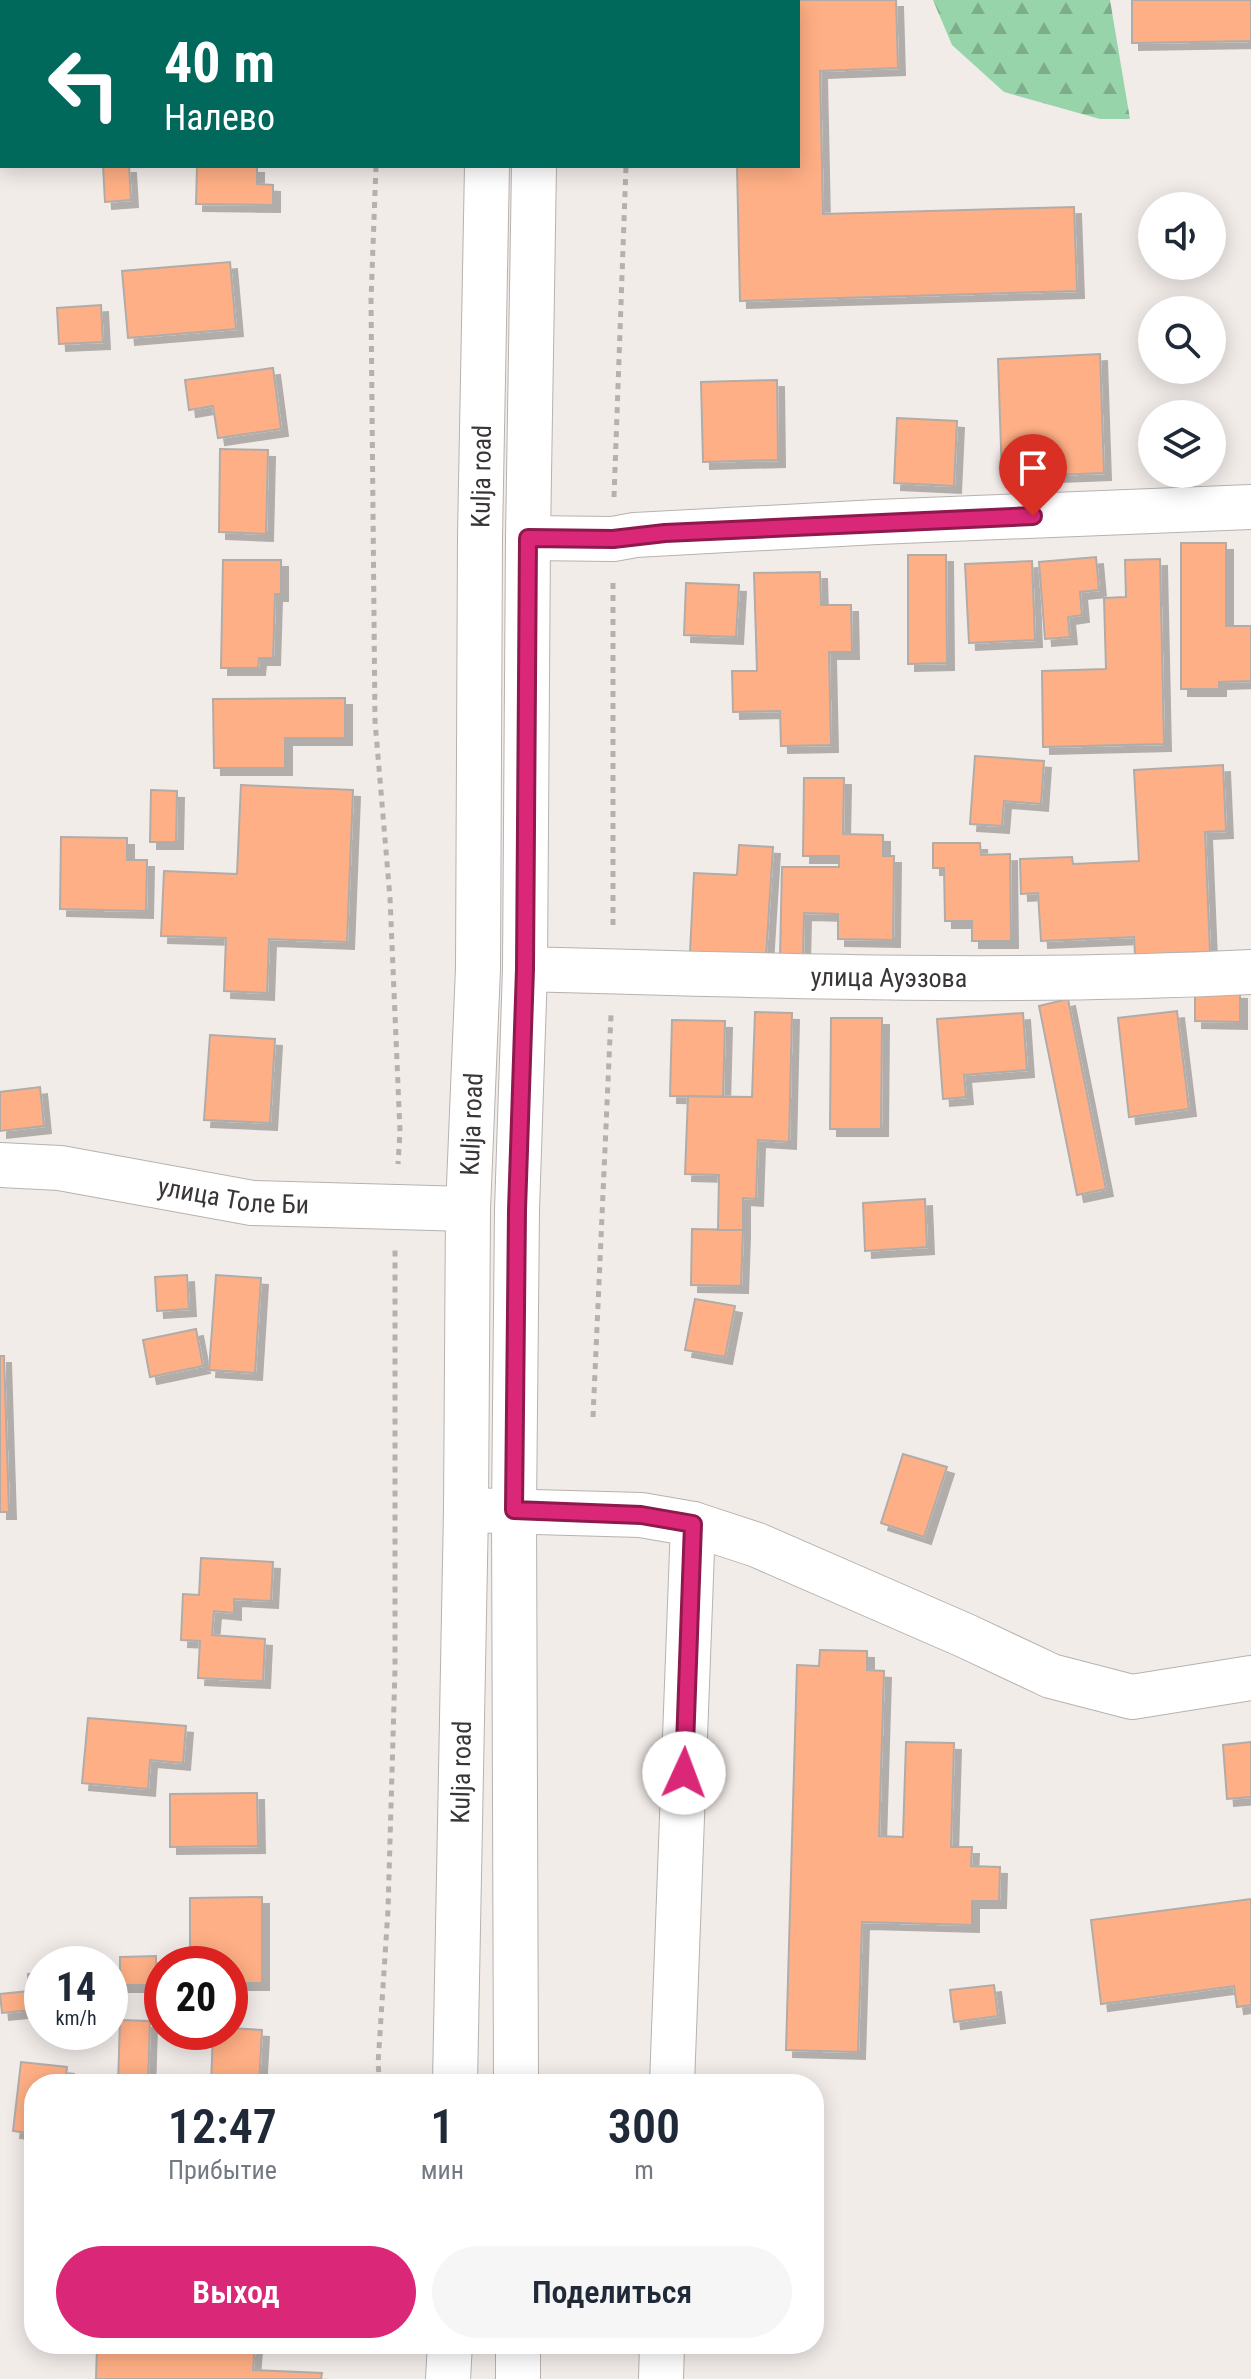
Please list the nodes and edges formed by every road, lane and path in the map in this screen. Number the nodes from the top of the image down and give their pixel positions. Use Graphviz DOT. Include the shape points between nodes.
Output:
graph roads {
  1 [pos="376,168"];
  2 [pos="487,168"];
  3 [pos="534,168"];
  4 [pos="626,168"];
  5 [pos="1251,507"];
  6 [pos="528,538"];
  7 [pos="613,539"];
  8 [pos="525,969"];
  9 [pos="613,971"];
  10 [pos="1251,972"];
  11 [pos="0,1165"];
  12 [pos="397,1207"];
  13 [pos="468,1209"];
  14 [pos="593,1417"];
  15 [pos="466,1510"];
  16 [pos="514,1510"];
  17 [pos="693,1524"];
  18 [pos="1251,1678"];
  19 [pos="380,2074"];
  20 [pos="455,2074"];
  21 [pos="516,2074"];
  22 [pos="672,2074"];
  23 [pos="449,2354"];
  24 [pos="518,2354"];
  25 [pos="662,2354"];
  26 [pos="448,2379"];
  27 [pos="518,2379"];
  28 [pos="661,2379"];
  1 -- 12 [label="path" via="371,300 375,721 390,898 400,1132"];
  2 -- 13 [label="main road, Kulja road" via="478,968"];
  3 -- 6 [label="main road, Kulja road"];
  4 -- 7 [label="path"];
  5 -- 7 [label="main road"];
  6 -- 7 [label="main road"];
  6 -- 8 [label="main road, Kulja road"];
  7 -- 9 [label="path"];
  8 -- 9 [label="main road, улица Ауэзова"];
  8 -- 16 [label="main road, Kulja road"];
  9 -- 10 [label="main road, улица Ауэзова" via="1060,978"];
  9 -- 14 [label="path"];
  11 -- 12 [label="main road, улица Толе Би" via="60,1168 252,1203"];
  12 -- 13 [label="main road, улица Толе Би"];
  12 -- 19 [label="path" via="395,1669"];
  13 -- 15 [label="main road, Kulja road"];
  15 -- 16 [label="main road"];
  15 -- 20 [label="main road, Kulja road"];
  16 -- 17 [label="main road" via="641,1515"];
  16 -- 21 [label="main road, Kulja road"];
  17 -- 18 [label="main road" via="757,1545 1051,1676 1132,1697"];
  17 -- 22 [label="main road"];
  23 -- 26 [label="main road"];
  24 -- 27 [label="main road"];
  25 -- 28 [label="main road"];
}
